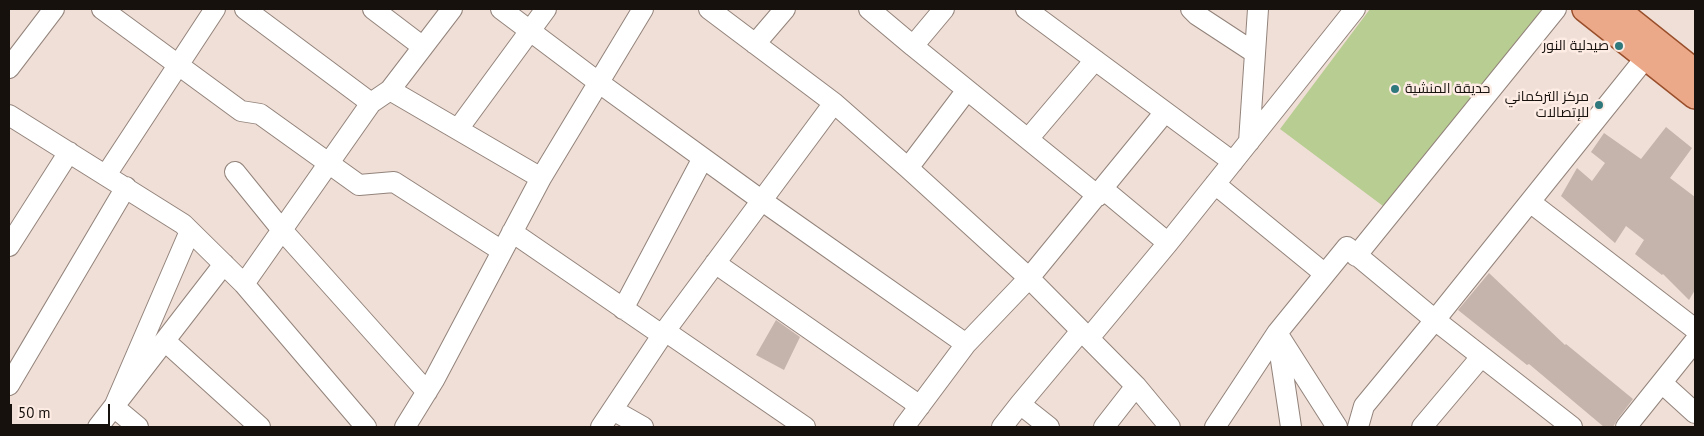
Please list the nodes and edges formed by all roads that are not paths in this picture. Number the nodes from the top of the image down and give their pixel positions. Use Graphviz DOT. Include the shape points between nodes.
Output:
graph roads {
  1 [pos="54,9"];
  2 [pos="102,9"];
  3 [pos="215,9"];
  4 [pos="245,9"];
  5 [pos="373,9"];
  6 [pos="452,9"];
  7 [pos="501,9"];
  8 [pos="546,9"];
  9 [pos="643,9"];
  10 [pos="709,9"];
  11 [pos="785,9"];
  12 [pos="869,9"];
  13 [pos="944,9"];
  14 [pos="1026,9"];
  15 [pos="1191,9"];
  16 [pos="1258,9"];
  17 [pos="1355,9"];
  18 [pos="1556,9"];
  19 [pos="1585,9"];
  20 [pos="1624,17"];
  21 [pos="530,31"];
  22 [pos="755,44"];
  23 [pos="913,46"];
  24 [pos="423,47"];
  25 [pos="1652,50"];
  26 [pos="1254,53"];
  27 [pos="1095,60"];
  28 [pos="178,65"];
  29 [pos="9,68"];
  30 [pos="1695,72"];
  31 [pos="598,82"];
  32 [pos="390,90"];
  33 [pos="967,90"];
  34 [pos="1695,96"];
  35 [pos="371,103"];
  36 [pos="834,103"];
  37 [pos="1165,112"];
  38 [pos="12,125"];
  39 [pos="458,129"];
  40 [pos="1028,139"];
  41 [pos="1248,142"];
  42 [pos="69,152"];
  43 [pos="703,158"];
  44 [pos="1233,162"];
  45 [pos="328,164"];
  46 [pos="908,168"];
  47 [pos="234,172"];
  48 [pos="106,175"];
  49 [pos="541,178"];
  50 [pos="1215,184"];
  51 [pos="126,187"];
  52 [pos="1101,192"];
  53 [pos="761,200"];
  54 [pos="1530,202"];
  55 [pos="282,230"];
  56 [pos="190,231"];
  57 [pos="512,232"];
  58 [pos="1168,243"];
  59 [pos="9,246"];
  60 [pos="502,251"];
  61 [pos="1356,256"];
  62 [pos="715,263"];
  63 [pos="224,264"];
  64 [pos="1325,274"];
  65 [pos="1029,278"];
  66 [pos="244,284"];
  67 [pos="623,309"];
  68 [pos="1435,320"];
  69 [pos="1695,328"];
  70 [pos="663,333"];
  71 [pos="1277,333"];
  72 [pos="1085,334"];
  73 [pos="165,341"];
  74 [pos="1695,341"];
  75 [pos="966,344"];
  76 [pos="1481,357"];
  77 [pos="1662,383"];
  78 [pos="9,385"];
  79 [pos="1136,386"];
  80 [pos="427,392"];
  81 [pos="1020,404"];
  82 [pos="920,406"];
  83 [pos="114,407"];
  84 [pos="613,410"];
  85 [pos="1695,413"];
  86 [pos="1559,423"];
  87 [pos="98,427"];
  88 [pos="138,427"];
  89 [pos="260,427"];
  90 [pos="366,427"];
  91 [pos="405,427"];
  92 [pos="602,427"];
  93 [pos="643,427"];
  94 [pos="805,427"];
  95 [pos="904,427"];
  96 [pos="1002,427"];
  97 [pos="1049,427"];
  98 [pos="1104,427"];
  99 [pos="1170,427"];
  100 [pos="1215,427"];
  101 [pos="1291,427"];
  102 [pos="1337,427"];
  103 [pos="1358,427"];
  104 [pos="1422,427"];
  105 [pos="1626,427"];
  1 -- 29 [label="street"];
  2 -- 28 [label="street"];
  3 -- 28 [label="street"];
  4 -- 35 [label="street"];
  5 -- 24 [label="street"];
  6 -- 24 [label="street"];
  7 -- 21 [label="street"];
  8 -- 21 [label="street"];
  9 -- 31 [label="street"];
  10 -- 22 [label="street"];
  11 -- 22 [label="street"];
  12 -- 23 [label="street"];
  13 -- 23 [label="street"];
  14 -- 27 [label="street"];
  15 -- 26 [label="street"];
  16 -- 26 [label="street"];
  17 -- 41 [label="street"];
  18 -- 61 [label="street"];
  19 -- 20 [label="main road"];
  20 -- 25 [label="main road"];
  21 -- 31 [label="street"];
  21 -- 39 [label="street"];
  22 -- 36 [label="street"];
  23 -- 33 [label="street"];
  24 -- 32 [label="street"];
  25 -- 30 [label="main road"];
  25 -- 34 [label="main road"];
  25 -- 54 [label="street"];
  26 -- 41 [label="street"];
  27 -- 37 [label="street"];
  27 -- 40 [label="street"];
  28 -- 45 [label="street" via="241,111 260,114"];
  28 -- 48 [label="street"];
  31 -- 43 [label="street"];
  31 -- 49 [label="street"];
  32 -- 35 [label="street"];
  32 -- 39 [label="street"];
  33 -- 40 [label="street"];
  33 -- 46 [label="street"];
  35 -- 45 [label="street"];
  36 -- 46 [label="street"];
  36 -- 53 [label="street"];
  37 -- 44 [label="street"];
  37 -- 52 [label="street"];
  38 -- 42 [label="street"];
  39 -- 49 [label="street"];
  40 -- 52 [label="street"];
  41 -- 44 [label="street"];
  42 -- 48 [label="street"];
  42 -- 59 [label="street"];
  43 -- 53 [label="street"];
  43 -- 67 [label="street"];
  44 -- 50 [label="street"];
  45 -- 55 [label="street"];
  45 -- 60 [label="street" via="359,185 394,182"];
  46 -- 65 [label="street"];
  47 -- 55 [label="street"];
  48 -- 51 [label="street"];
  49 -- 57 [label="street"];
  50 -- 58 [label="street"];
  50 -- 64 [label="street"];
  51 -- 56 [label="street"];
  51 -- 78 [label="street"];
  52 -- 58 [label="street"];
  52 -- 65 [label="street"];
  53 -- 62 [label="street"];
  53 -- 75 [label="street"];
  54 -- 68 [label="street"];
  54 -- 69 [label="street"];
  55 -- 66 [label="street"];
  55 -- 80 [label="street"];
  56 -- 63 [label="street"];
  56 -- 83 [label="street"];
  57 -- 60 [label="street"];
  57 -- 67 [label="street"];
  58 -- 72 [label="street"];
  60 -- 80 [label="street"];
  61 -- 64 [label="street" via="1347,247"];
  61 -- 68 [label="street"];
  62 -- 70 [label="street"];
  62 -- 82 [label="street"];
  63 -- 66 [label="street"];
  63 -- 73 [label="street"];
  64 -- 71 [label="street"];
  65 -- 72 [label="street"];
  65 -- 75 [label="street"];
  66 -- 90 [label="street"];
  67 -- 70 [label="street"];
  68 -- 76 [label="street"];
  68 -- 103 [label="street" via="1364,406"];
  70 -- 84 [label="street"];
  70 -- 94 [label="street"];
  71 -- 100 [label="street"];
  71 -- 101 [label="street"];
  71 -- 102 [label="street"];
  72 -- 79 [label="street"];
  72 -- 81 [label="street"];
  73 -- 83 [label="street"];
  73 -- 89 [label="street"];
  74 -- 77 [label="street"];
  75 -- 82 [label="street"];
  76 -- 86 [label="street"];
  76 -- 104 [label="street"];
  77 -- 85 [label="street"];
  77 -- 105 [label="street"];
  79 -- 98 [label="street"];
  79 -- 99 [label="street"];
  80 -- 91 [label="street"];
  81 -- 96 [label="street"];
  81 -- 97 [label="street"];
  82 -- 95 [label="street"];
  83 -- 87 [label="street"];
  83 -- 88 [label="street"];
  84 -- 92 [label="street"];
  84 -- 93 [label="street"];
}
